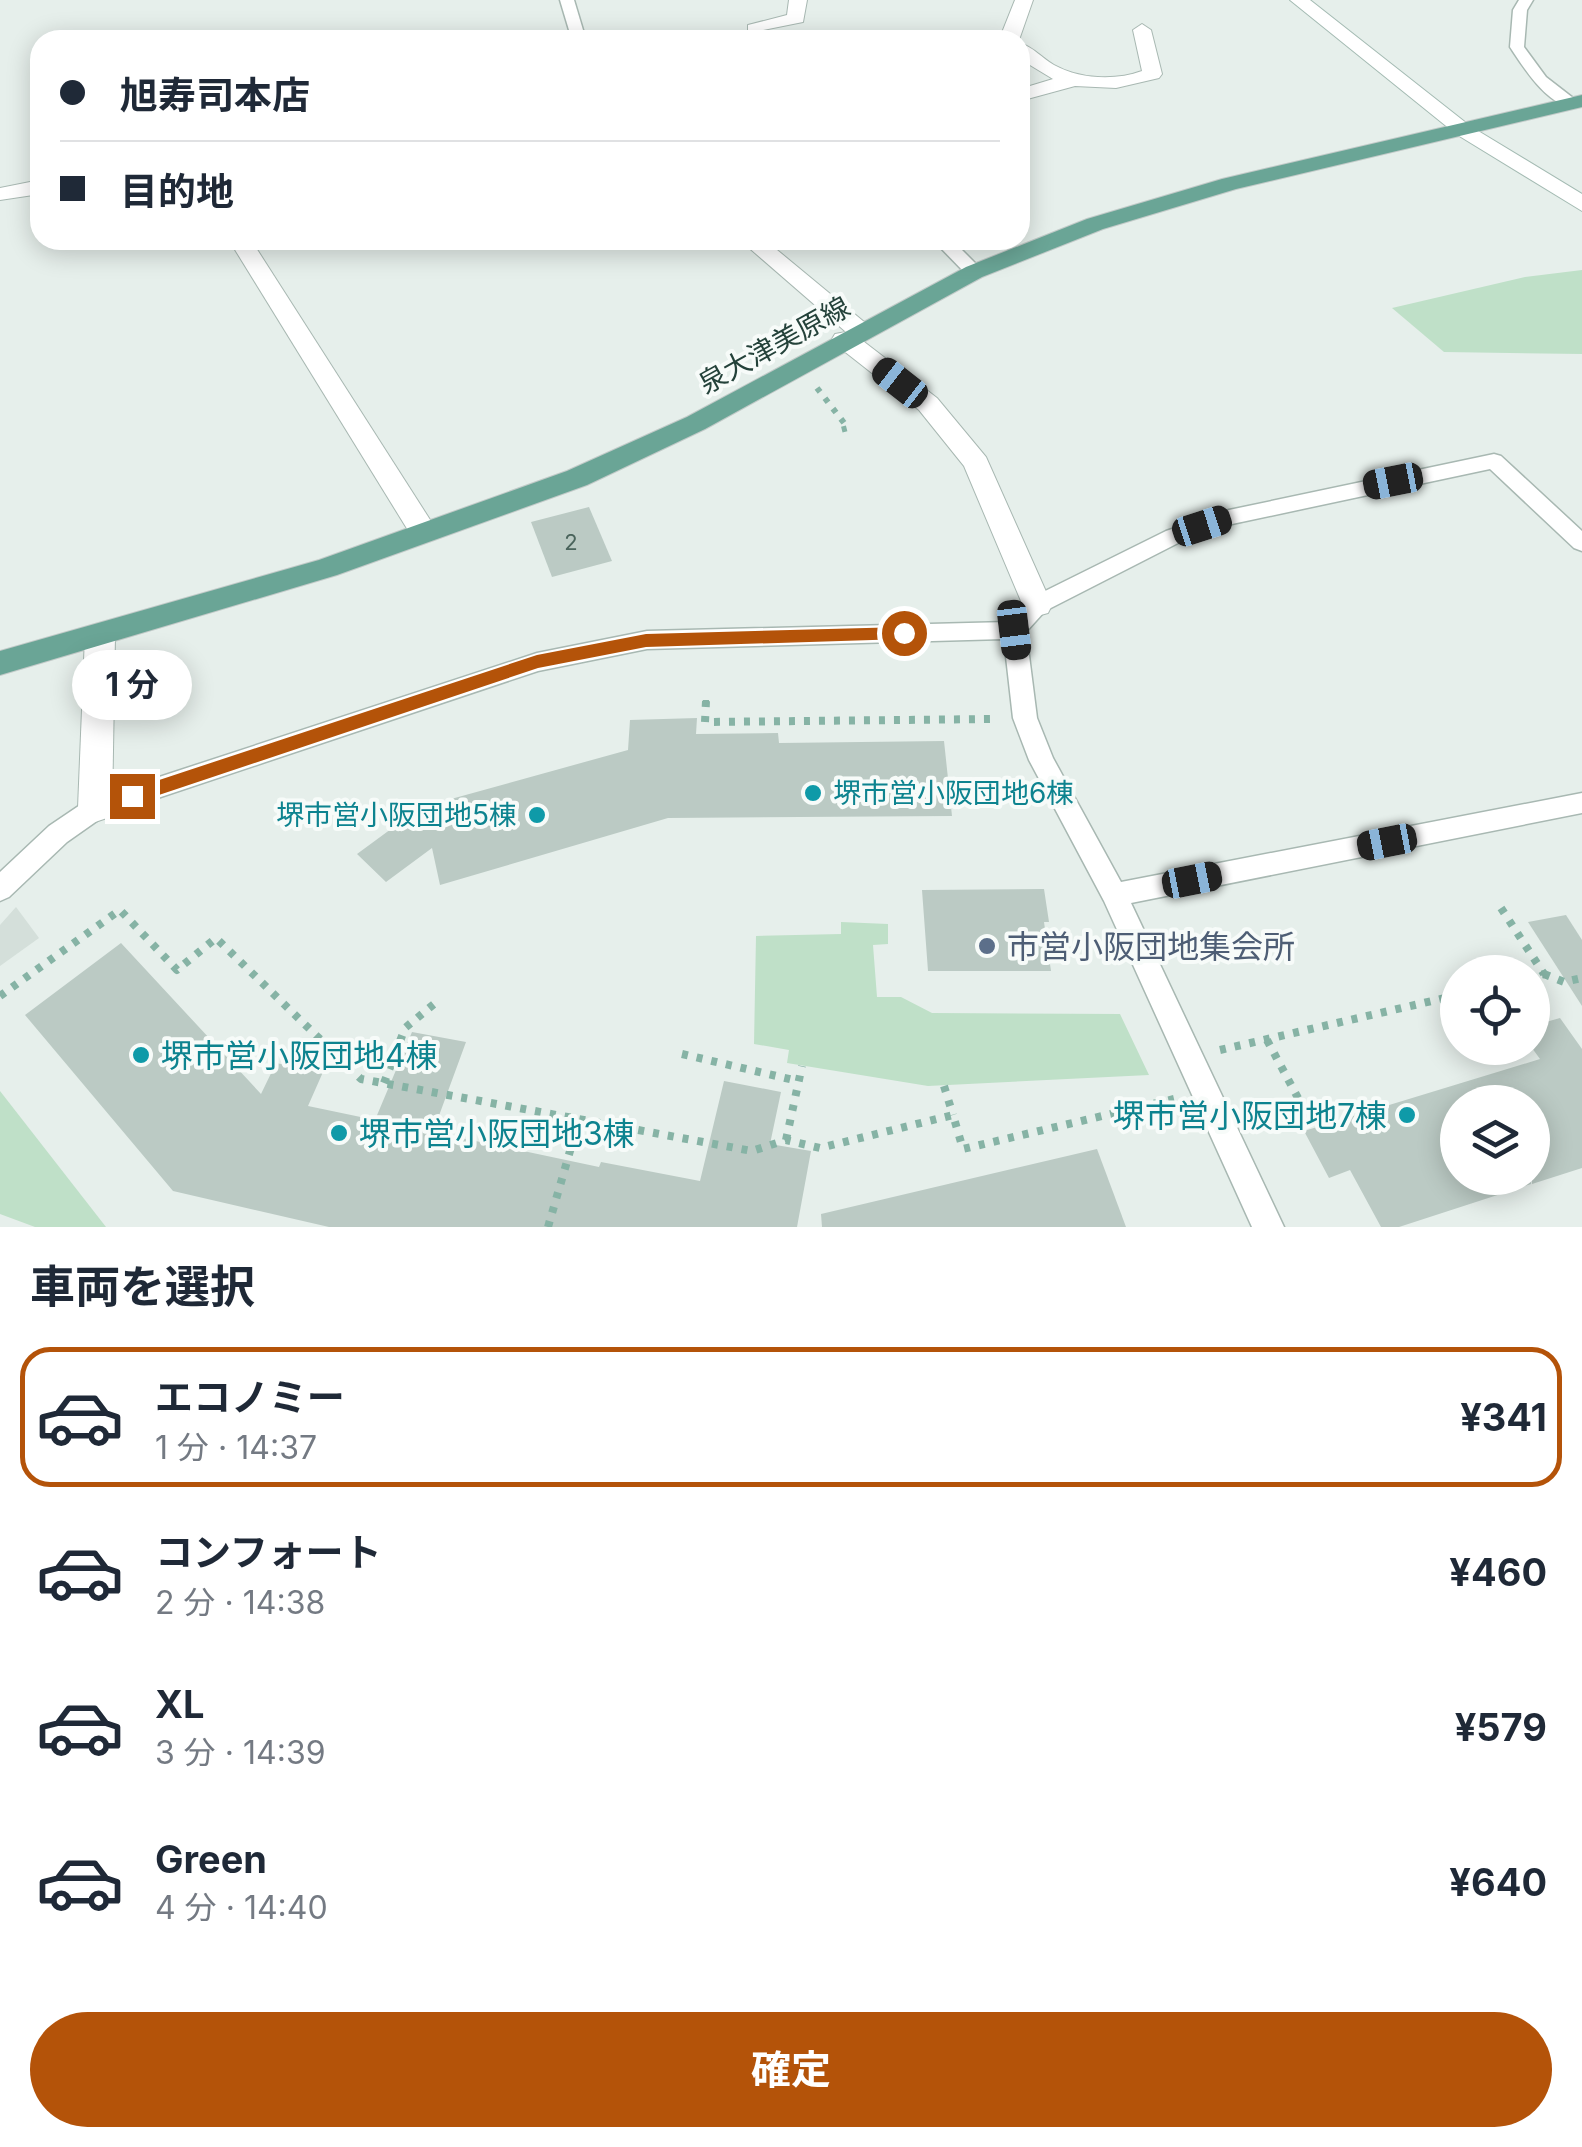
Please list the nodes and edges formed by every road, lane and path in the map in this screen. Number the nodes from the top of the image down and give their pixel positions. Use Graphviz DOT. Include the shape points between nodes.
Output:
graph roads {
  1 [pos="567,0"];
  2 [pos="798,0"];
  3 [pos="1024,0"];
  4 [pos="1299,0"];
  5 [pos="1526,0"];
  6 [pos="755,29"];
  7 [pos="577,30"];
  8 [pos="1013,30"];
  9 [pos="1142,30"];
  10 [pos="1030,57"];
  11 [pos="1072,80"];
  12 [pos="1030,92"];
  13 [pos="1577,102"];
  14 [pos="1463,130"];
  15 [pos="30,189"];
  16 [pos="4,194"];
  17 [pos="1582,204"];
  18 [pos="246,250"];
  19 [pos="762,250"];
  20 [pos="952,250"];
  21 [pos="1029,250"];
  22 [pos="1030,250"];
  23 [pos="974,272"];
  24 [pos="852,335"];
  25 [pos="812,380"];
  26 [pos="840,430"];
  27 [pos="424,533"];
  28 [pos="1582,543"];
  29 [pos="1037,605"];
  30 [pos="1014,630"];
  31 [pos="100,636"];
  32 [pos="0,663"];
  33 [pos="706,700"];
  34 [pos="1025,718"];
  35 [pos="1582,803"];
  36 [pos="96,808"];
  37 [pos="0,888"];
  38 [pos="1114,895"];
  39 [pos="1502,908"];
  40 [pos="1532,955"];
  41 [pos="1550,976"];
  42 [pos="1582,978"];
  43 [pos="0,996"];
  44 [pos="440,999"];
  45 [pos="1440,999"];
  46 [pos="1267,1040"];
  47 [pos="682,1054"];
  48 [pos="1189,1057"];
  49 [pos="802,1066"];
  50 [pos="798,1081"];
  51 [pos="384,1083"];
  52 [pos="944,1086"];
  53 [pos="1205,1091"];
  54 [pos="953,1115"];
  55 [pos="579,1120"];
  56 [pos="1314,1128"];
  57 [pos="786,1140"];
  58 [pos="548,1227"];
  59 [pos="1268,1227"];
  1 -- 7 [label="lane"];
  2 -- 6 [label="street" via="796,18"];
  3 -- 8 [label="street"];
  4 -- 14 [label="street"];
  5 -- 13 [label="lane" via="1517,46 1541,80"];
  9 -- 11 [label="street" via="1152,74 1139,81"];
  10 -- 11 [label="street"];
  11 -- 12 [label="street"];
  13 -- 14 [label="main road, 泉大津美原線"];
  14 -- 17 [label="street"];
  14 -- 22 [label="main road, 泉大津美原線" via="1230,184"];
  15 -- 16 [label="street"];
  18 -- 27 [label="street"];
  19 -- 24 [label="street"];
  20 -- 23 [label="lane"];
  21 -- 23 [label="main road, 泉大津美原線"];
  23 -- 24 [label="main road, 泉大津美原線"];
  24 -- 27 [label="main road, 泉大津美原線" via="696,423 578,478"];
  24 -- 29 [label="street" via="928,404 976,464"];
  25 -- 26 [label="path" via="848,428"];
  27 -- 31 [label="main road, 泉大津美原線"];
  28 -- 29 [label="lane" via="1494,461 1230,517 1174,536"];
  29 -- 30 [label="lane"];
  30 -- 34 [label="lane"];
  30 -- 36 [label="lane" via="646,640 537,662"];
  31 -- 32 [label="main road, 泉大津美原線"];
  31 -- 36 [label="street"];
  33 -- 34 [label="path" via="705,722"];
  34 -- 38 [label="lane"];
  35 -- 38 [label="lane"];
  36 -- 37 [label="lane"];
  38 -- 48 [label="lane"];
  39 -- 40 [label="path"];
  41 -- 42 [label="path"];
  43 -- 51 [label="path" via="120,910 177,970 216,938 361,1079"];
  44 -- 51 [label="path" via="405,1028"];
  45 -- 46 [label="path"];
  46 -- 48 [label="path"];
  46 -- 56 [label="path"];
  47 -- 50 [label="path"];
  48 -- 53 [label="lane"];
  49 -- 50 [label="path"];
  50 -- 57 [label="path"];
  51 -- 55 [label="path"];
  52 -- 54 [label="path"];
  53 -- 54 [label="path" via="963,1150"];
  53 -- 59 [label="lane"];
  54 -- 57 [label="path" via="820,1148"];
  55 -- 57 [label="path" via="752,1151"];
  55 -- 58 [label="path"];
}
